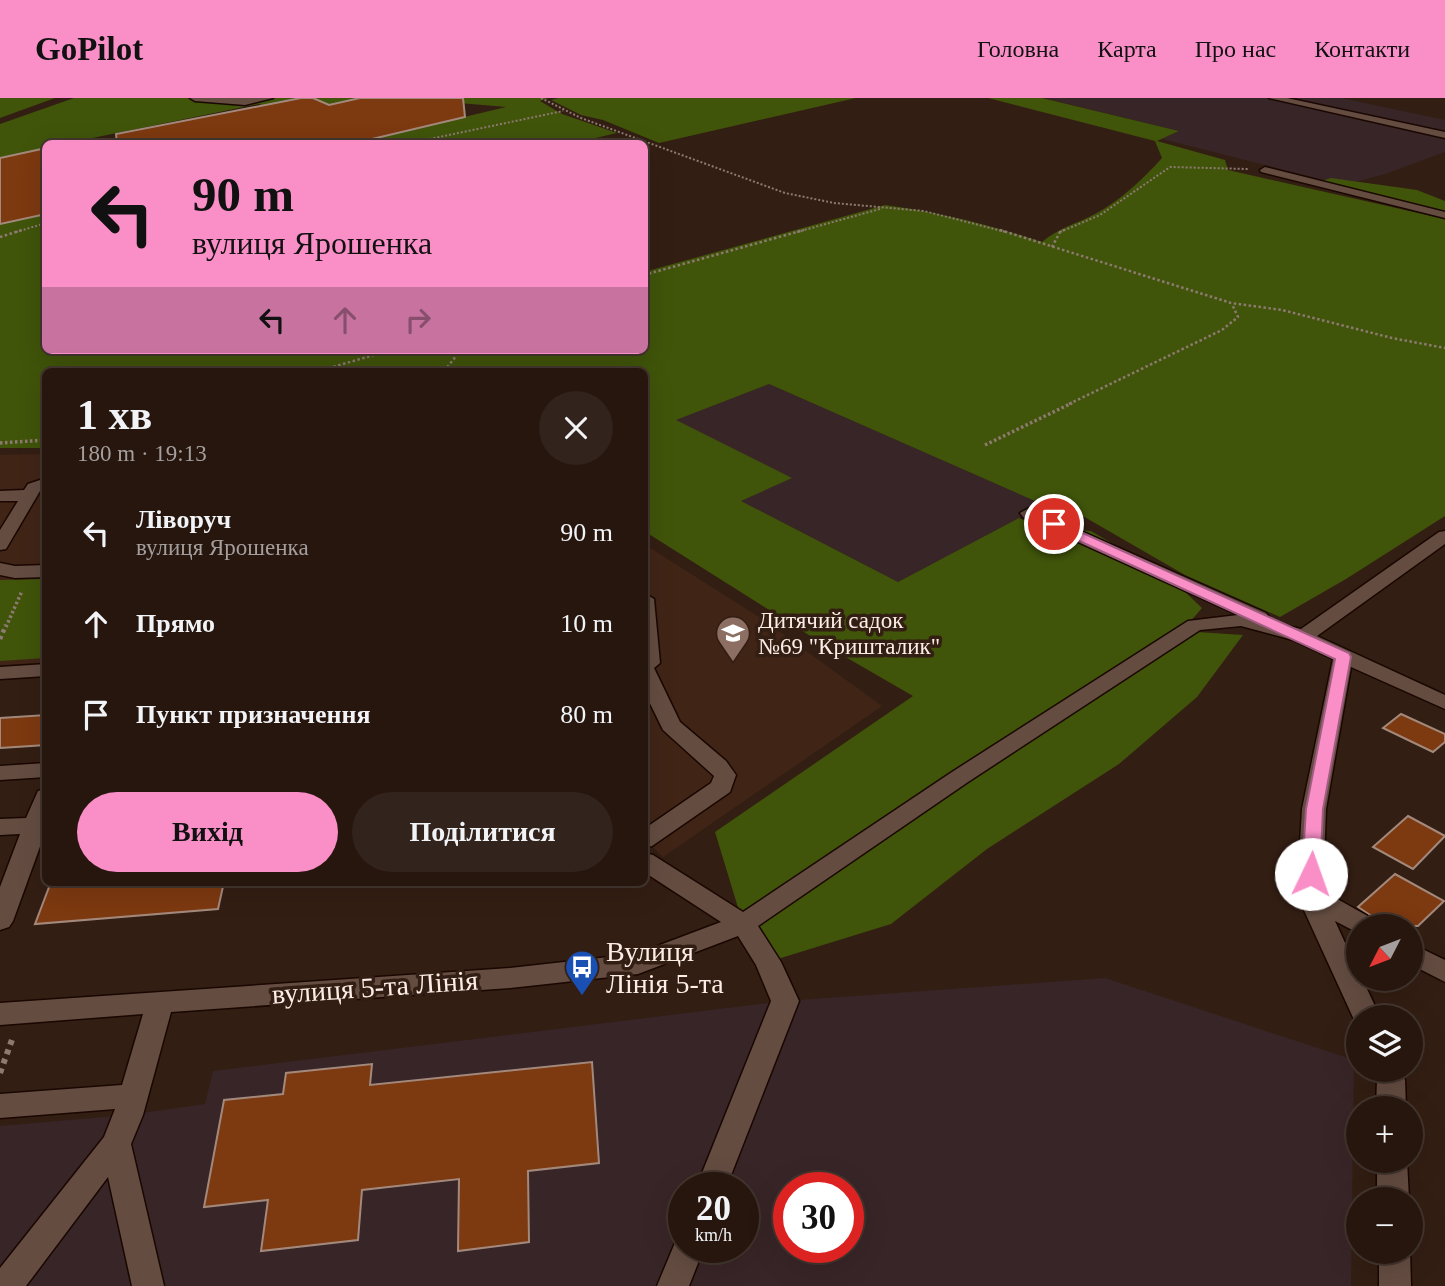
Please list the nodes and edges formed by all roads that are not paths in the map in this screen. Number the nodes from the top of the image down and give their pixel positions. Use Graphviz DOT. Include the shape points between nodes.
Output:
graph roads {
  1 [pos="195,98"];
  2 [pos="1274,98"];
  3 [pos="263,99"];
  4 [pos="1445,135"];
  5 [pos="1265,170"];
  6 [pos="1445,215"];
  7 [pos="42,485"];
  8 [pos="30,495"];
  9 [pos="0,496"];
  10 [pos="1029,513"];
  11 [pos="1445,536"];
  12 [pos="0,545"];
  13 [pos="0,569"];
  14 [pos="42,571"];
  15 [pos="1303,638"];
  16 [pos="648,642"];
  17 [pos="1343,657"];
  18 [pos="648,663"];
  19 [pos="42,670"];
  20 [pos="0,673"];
  21 [pos="648,677"];
  22 [pos="1445,703"];
  23 [pos="42,770"];
  24 [pos="0,773"];
  25 [pos="42,806"];
  26 [pos="34,825"];
  27 [pos="0,827"];
  28 [pos="648,837"];
  29 [pos="648,864"];
  30 [pos="1310,895"];
  31 [pos="1346,916"];
  32 [pos="0,921"];
  33 [pos="743,924"];
  34 [pos="1423,959"];
  35 [pos="1445,972"];
  36 [pos="160,1001"];
  37 [pos="1360,1005"];
  38 [pos="7,1025"];
  39 [pos="133,1096"];
  40 [pos="0,1106"];
  41 [pos="116,1144"];
  42 [pos="717,1172"];
  43 [pos="682,1263"];
  44 [pos="1395,1264"];
  45 [pos="6,1286"];
  46 [pos="148,1286"];
  47 [pos="673,1286"];
  48 [pos="1395,1286"];
  1 -- 3 [label="street"];
  2 -- 4 [label="street"];
  5 -- 6 [label="street"];
  7 -- 8 [label="street"];
  8 -- 9 [label="street"];
  8 -- 12 [label="street"];
  10 -- 15 [label="street"];
  11 -- 15 [label="street"];
  13 -- 14 [label="street"];
  15 -- 17 [label="street"];
  15 -- 33 [label="street, вулиця 5-та Лінія" via="1241,620 1195,625"];
  16 -- 18 [label="street"];
  17 -- 22 [label="street"];
  17 -- 30 [label="street" via="1314,809"];
  19 -- 20 [label="street"];
  21 -- 28 [label="street" via="671,725 725,775 722,787"];
  23 -- 24 [label="street"];
  25 -- 26 [label="street"];
  26 -- 27 [label="street"];
  26 -- 32 [label="street"];
  29 -- 33 [label="street"];
  30 -- 31 [label="street"];
  30 -- 37 [label="street"];
  33 -- 36 [label="street, вулиця 5-та Лінія" via="638,964 510,978"];
  33 -- 42 [label="street" via="768,962 785,1001"];
  34 -- 35 [label="street"];
  36 -- 38 [label="street, вулиця 5-та Лінія"];
  36 -- 39 [label="street"];
  39 -- 40 [label="street"];
  39 -- 41 [label="street"];
  41 -- 45 [label="street"];
  41 -- 46 [label="street"];
  43 -- 47 [label="street"];
  44 -- 48 [label="street"];
}
